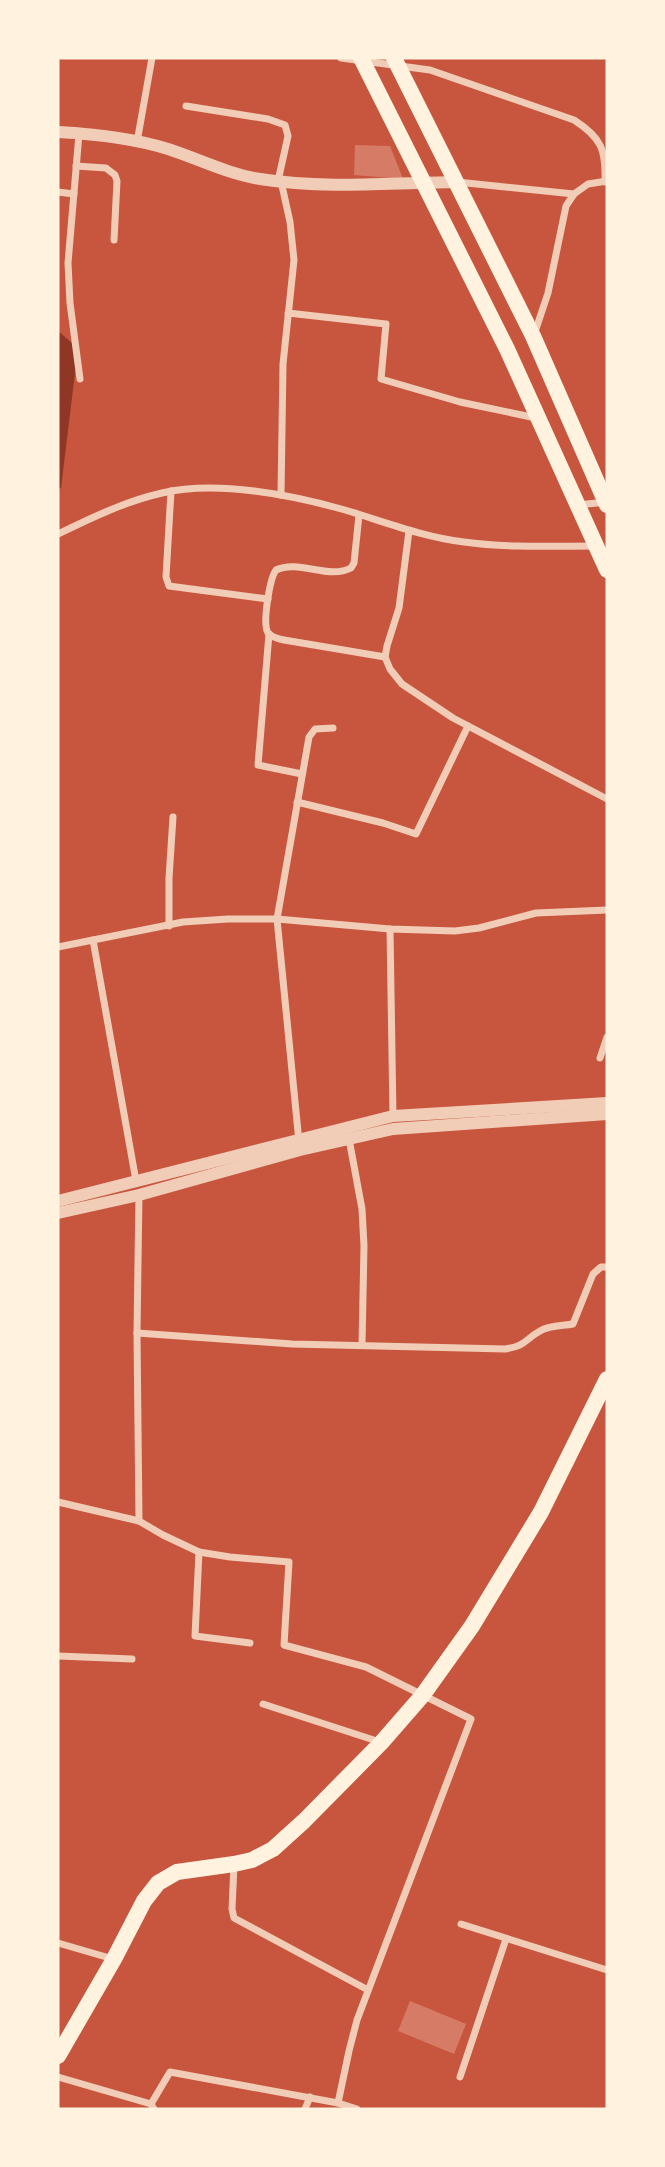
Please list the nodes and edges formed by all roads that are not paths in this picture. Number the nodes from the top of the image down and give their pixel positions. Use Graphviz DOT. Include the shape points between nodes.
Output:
graph roads {
  1 [pos="152,58"];
  2 [pos="341,58"];
  3 [pos="362,60"];
  4 [pos="396,62"];
  5 [pos="186,106"];
  6 [pos="58,132"];
  7 [pos="79,134"];
  8 [pos="137,142"];
  9 [pos="76,166"];
  10 [pos="280,181"];
  11 [pos="606,181"];
  12 [pos="424,182"];
  13 [pos="457,182"];
  14 [pos="58,192"];
  15 [pos="74,194"];
  16 [pos="574,194"];
  17 [pos="114,240"];
  18 [pos="288,313"];
  19 [pos="533,336"];
  20 [pos="80,379"];
  21 [pos="538,418"];
  22 [pos="171,491"];
  23 [pos="281,495"];
  24 [pos="607,503"];
  25 [pos="577,505"];
  26 [pos="359,515"];
  27 [pos="409,531"];
  28 [pos="58,534"];
  29 [pos="597,546"];
  30 [pos="607,570"];
  31 [pos="268,599"];
  32 [pos="269,634"];
  33 [pos="385,657"];
  34 [pos="468,726"];
  35 [pos="333,728"];
  36 [pos="302,774"];
  37 [pos="607,799"];
  38 [pos="297,802"];
  39 [pos="173,817"];
  40 [pos="607,910"];
  41 [pos="277,919"];
  42 [pos="169,926"];
  43 [pos="390,929"];
  44 [pos="93,940"];
  45 [pos="58,947"];
  46 [pos="607,1037"];
  47 [pos="600,1058"];
  48 [pos="607,1103"];
  49 [pos="607,1114"];
  50 [pos="393,1123"];
  51 [pos="349,1139"];
  52 [pos="299,1145"];
  53 [pos="138,1188"];
  54 [pos="58,1201"];
  55 [pos="58,1213"];
  56 [pos="607,1267"];
  57 [pos="137,1333"];
  58 [pos="362,1345"];
  59 [pos="606,1384"];
  60 [pos="58,1502"];
  61 [pos="139,1521"];
  62 [pos="199,1552"];
  63 [pos="250,1643"];
  64 [pos="58,1656"];
  65 [pos="132,1659"];
  66 [pos="422,1696"];
  67 [pos="263,1704"];
  68 [pos="381,1743"];
  69 [pos="234,1864"];
  70 [pos="461,1924"];
  71 [pos="506,1939"];
  72 [pos="58,1943"];
  73 [pos="114,1959"];
  74 [pos="607,1969"];
  75 [pos="368,1990"];
  76 [pos="58,2056"];
  77 [pos="58,2077"];
  78 [pos="460,2077"];
  79 [pos="310,2098"];
  80 [pos="338,2103"];
  81 [pos="152,2106"];
  82 [pos="305,2109"];
  83 [pos="358,2109"];
  1 -- 8 [label="street"];
  2 -- 3 [label="street"];
  3 -- 4 [label="street"];
  3 -- 12 [label="main road"];
  4 -- 11 [label="street" via="575,120 591,131 599,144 606,158"];
  4 -- 13 [label="main road"];
  5 -- 10 [label="street" via="285,125 288,136"];
  6 -- 7 [label="street"];
  7 -- 8 [label="street"];
  7 -- 9 [label="street"];
  8 -- 10 [label="street" via="240,174"];
  9 -- 15 [label="street"];
  9 -- 17 [label="street" via="106,168 115,174"];
  10 -- 12 [label="street"];
  10 -- 18 [label="street" via="293,242"];
  11 -- 16 [label="street" via="588,184"];
  12 -- 13 [label="street"];
  12 -- 21 [label="main road"];
  13 -- 16 [label="street"];
  13 -- 19 [label="main road"];
  14 -- 15 [label="street"];
  15 -- 20 [label="street" via="68,284"];
  16 -- 19 [label="street" via="566,206 548,293"];
  18 -- 21 [label="street" via="386,324 381,379"];
  18 -- 23 [label="street" via="281,399"];
  19 -- 24 [label="main road"];
  21 -- 25 [label="main road"];
  22 -- 23 [label="street" via="216,489"];
  22 -- 28 [label="street" via="132,501"];
  22 -- 31 [label="street" via="169,586"];
  23 -- 26 [label="street"];
  24 -- 25 [label="street"];
  25 -- 29 [label="main road"];
  26 -- 27 [label="street"];
  26 -- 31 [label="street" via="351,569 280,567 272,575"];
  27 -- 29 [label="street" via="463,542"];
  27 -- 33 [label="street" via="401,596"];
  29 -- 30 [label="main road"];
  31 -- 32 [label="street" via="265,622"];
  32 -- 33 [label="street"];
  32 -- 36 [label="street" via="258,765"];
  33 -- 34 [label="street" via="402,684"];
  34 -- 37 [label="street"];
  34 -- 38 [label="street" via="416,834"];
  35 -- 36 [label="street" via="315,729 309,737"];
  36 -- 38 [label="street"];
  38 -- 41 [label="street"];
  39 -- 42 [label="street"];
  40 -- 43 [label="street" via="536,914 455,931"];
  41 -- 42 [label="street"];
  41 -- 43 [label="street"];
  41 -- 52 [label="street"];
  42 -- 44 [label="street"];
  43 -- 50 [label="street"];
  44 -- 45 [label="street"];
  44 -- 53 [label="street"];
  46 -- 47 [label="street"];
  48 -- 50 [label="street"];
  49 -- 50 [label="street"];
  50 -- 51 [label="street"];
  50 -- 52 [label="street"];
  51 -- 52 [label="street"];
  51 -- 58 [label="street" via="362,1209"];
  52 -- 53 [label="street"];
  53 -- 54 [label="street"];
  53 -- 55 [label="street"];
  53 -- 57 [label="street"];
  56 -- 58 [label="street" via="593,1274 573,1324 538,1331 520,1346"];
  57 -- 58 [label="street"];
  57 -- 61 [label="street"];
  59 -- 66 [label="main road" via="541,1512 472,1626"];
  60 -- 61 [label="street"];
  61 -- 62 [label="street"];
  62 -- 63 [label="street" via="195,1636"];
  62 -- 66 [label="street" via="289,1562 284,1645 366,1667"];
  64 -- 65 [label="street"];
  66 -- 68 [label="main road"];
  66 -- 75 [label="street" via="471,1720"];
  67 -- 68 [label="street"];
  68 -- 69 [label="main road" via="273,1849"];
  69 -- 73 [label="main road" via="177,1872 158,1883"];
  69 -- 75 [label="street" via="234,1918"];
  70 -- 71 [label="street"];
  71 -- 74 [label="street"];
  71 -- 78 [label="street"];
  72 -- 73 [label="street"];
  73 -- 76 [label="main road"];
  75 -- 80 [label="street"];
  77 -- 81 [label="street"];
  79 -- 80 [label="street"];
  79 -- 81 [label="street" via="170,2072"];
  79 -- 82 [label="street"];
  80 -- 83 [label="street"];
}
